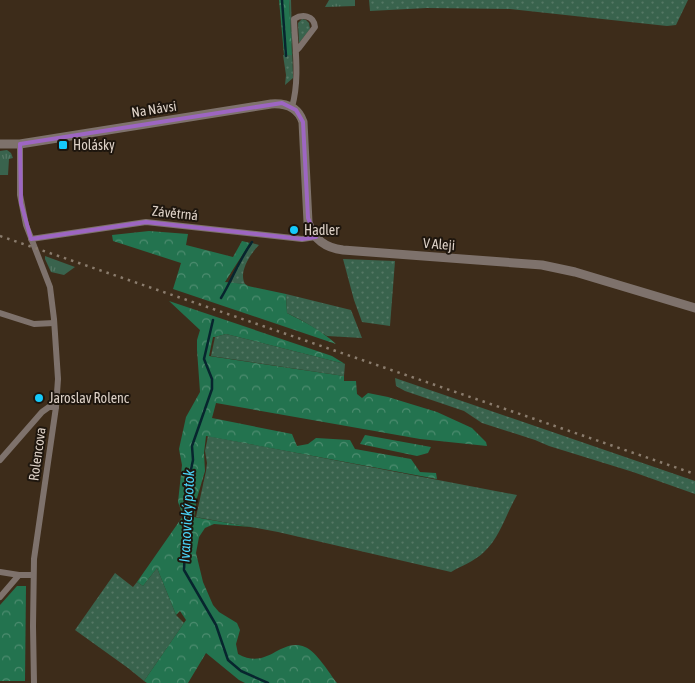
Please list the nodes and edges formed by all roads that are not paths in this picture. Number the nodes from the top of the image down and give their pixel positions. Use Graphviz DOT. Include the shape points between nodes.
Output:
graph roads {
  1 [pos="296,51"];
  2 [pos="292,107"];
  3 [pos="0,144"];
  4 [pos="20,144"];
  5 [pos="316,237"];
  6 [pos="31,239"];
  7 [pos="695,308"];
  8 [pos="0,313"];
  9 [pos="54,323"];
  10 [pos="56,407"];
  11 [pos="0,460"];
  12 [pos="0,572"];
  13 [pos="19,575"];
  14 [pos="33,575"];
  15 [pos="0,597"];
  16 [pos="34,683"];
  1 -- 1 [label="street" via="315,27 307,16 294,19"];
  1 -- 2 [label="street" via="296,90"];
  2 -- 4 [label="street, Na Návsi" via="282,103 271,104"];
  2 -- 5 [label="street" via="303,122 308,218"];
  3 -- 4 [label="street, Na Návsi"];
  4 -- 6 [label="street, Rolencova" via="20,203"];
  5 -- 6 [label="street, Závětrná" via="302,239 146,222"];
  5 -- 7 [label="street, V Aleji" via="336,249 557,268"];
  6 -- 9 [label="street, Rolencova" via="50,287"];
  8 -- 9 [label="street" via="34,324"];
  9 -- 10 [label="street, Rolencova" via="58,379"];
  10 -- 11 [label="street" via="42,412"];
  10 -- 14 [label="street, Rolencova"];
  12 -- 13 [label="street"];
  13 -- 14 [label="street"];
  13 -- 15 [label="street"];
  14 -- 16 [label="street, Rolencova"];
}
